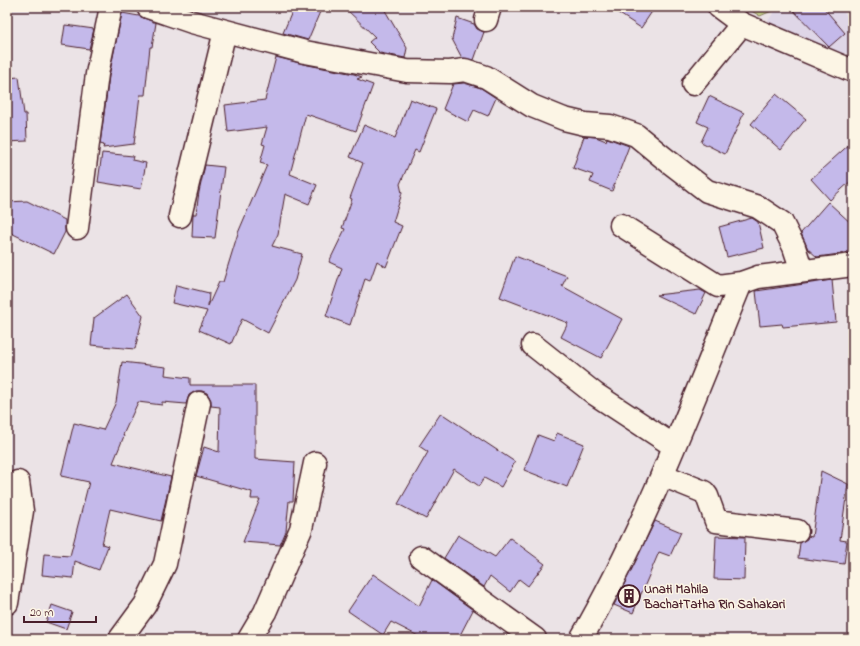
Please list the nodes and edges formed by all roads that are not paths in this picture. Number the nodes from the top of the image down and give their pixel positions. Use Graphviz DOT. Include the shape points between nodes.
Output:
graph roads {
  1 [pos="111,7"];
  2 [pos="148,7"];
  3 [pos="719,7"];
  4 [pos="742,24"];
  5 [pos="225,31"];
  6 [pos="853,71"];
  7 [pos="693,84"];
  8 [pos="180,216"];
  9 [pos="621,225"];
  10 [pos="77,228"];
  11 [pos="853,265"];
  12 [pos="802,271"];
  13 [pos="741,283"];
  14 [pos="533,345"];
  15 [pos="199,403"];
  16 [pos="674,446"];
  17 [pos="315,462"];
  18 [pos="662,475"];
  19 [pos="18,482"];
  20 [pos="797,531"];
  21 [pos="421,557"];
  22 [pos="7,604"];
  23 [pos="120,639"];
  24 [pos="249,639"];
  25 [pos="535,639"];
  26 [pos="581,639"];
  1 -- 10 [label="street" via="97,74"];
  2 -- 5 [label="street"];
  3 -- 4 [label="street"];
  4 -- 6 [label="street"];
  4 -- 7 [label="street"];
  5 -- 8 [label="street"];
  5 -- 12 [label="street" via="305,52 406,70 465,70 486,77 532,106 564,119 610,126 636,135 707,191 758,207 782,223"];
  9 -- 13 [label="street" via="718,286"];
  11 -- 12 [label="street"];
  12 -- 13 [label="street" via="758,277"];
  13 -- 16 [label="street"];
  14 -- 16 [label="street" via="595,394"];
  15 -- 23 [label="street" via="165,564 145,605"];
  16 -- 18 [label="street"];
  17 -- 24 [label="street" via="301,529 265,612"];
  18 -- 20 [label="street" via="704,492 716,521"];
  18 -- 26 [label="street" via="625,555"];
  19 -- 22 [label="street" via="22,511"];
  21 -- 25 [label="street"];
}
